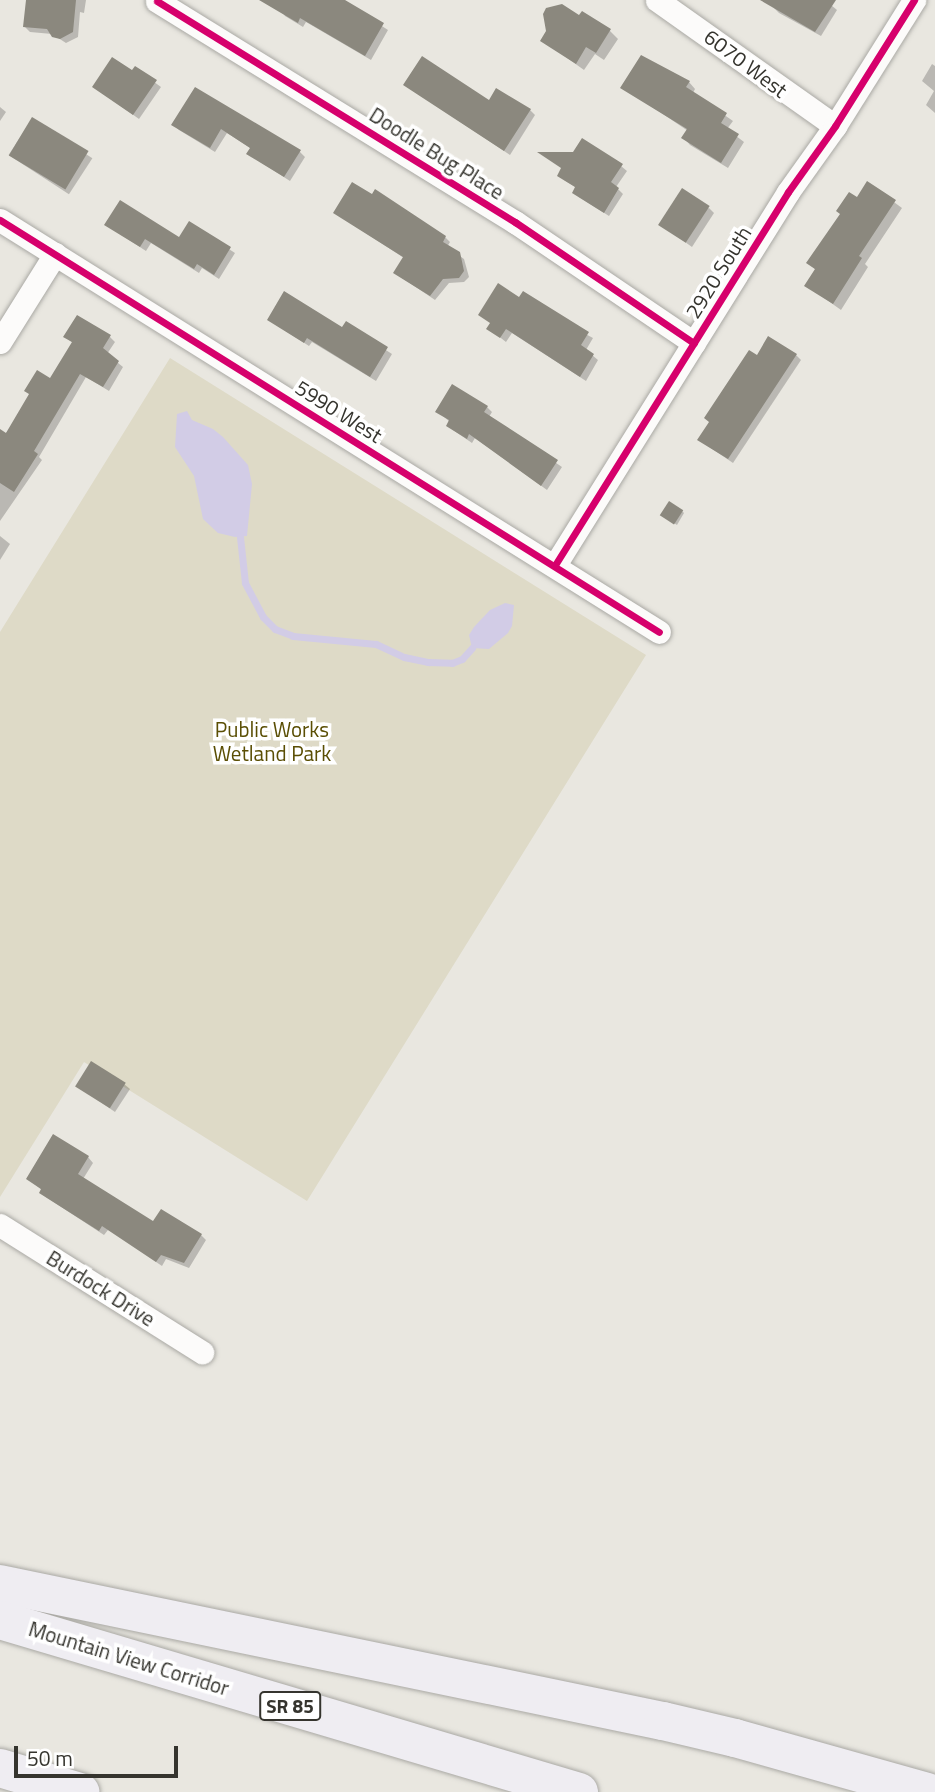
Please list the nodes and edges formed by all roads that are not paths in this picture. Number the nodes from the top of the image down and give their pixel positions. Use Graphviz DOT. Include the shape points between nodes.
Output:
graph roads {
  1 [pos="657,0"];
  2 [pos="914,0"];
  3 [pos="158,1"];
  4 [pos="835,126"];
  5 [pos="0,220"];
  6 [pos="55,254"];
  7 [pos="0,342"];
  8 [pos="694,343"];
  9 [pos="555,565"];
  10 [pos="659,632"];
  11 [pos="0,1225"];
  12 [pos="202,1352"];
  13 [pos="0,1584"];
  14 [pos="0,1620"];
  15 [pos="0,1768"];
  16 [pos="80,1792"];
  17 [pos="579,1792"];
  18 [pos="927,1792"];
  1 -- 4 [label="street, 6070 West"];
  2 -- 4 [label="street, 2920 South"];
  3 -- 8 [label="street, Doodle Bug Place" via="516,222"];
  4 -- 8 [label="street, 2920 South"];
  5 -- 6 [label="street, 5990 West"];
  6 -- 7 [label="street"];
  6 -- 9 [label="street, 5990 West"];
  8 -- 9 [label="street, 2920 South"];
  9 -- 10 [label="street, 5990 West"];
  11 -- 12 [label="street, Burdock Drive"];
  13 -- 18 [label="highway" via="663,1721"];
  14 -- 17 [label="highway, Mountain View Corridor / SR 85"];
  15 -- 16 [label="highway"];
}
